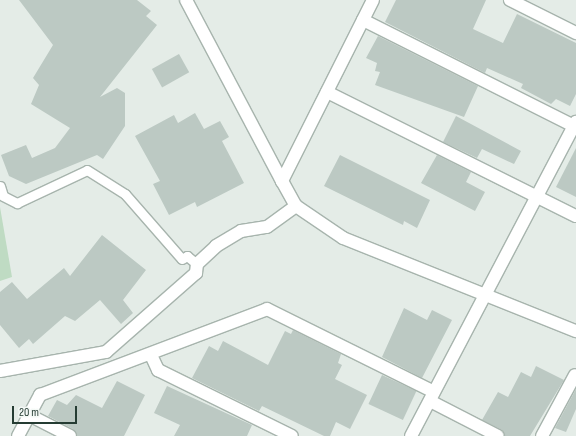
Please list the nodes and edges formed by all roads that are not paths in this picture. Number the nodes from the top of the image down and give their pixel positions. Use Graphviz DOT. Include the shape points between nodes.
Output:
graph roads {
  1 [pos="186,0"];
  2 [pos="373,0"];
  3 [pos="510,0"];
  4 [pos="363,20"];
  5 [pos="576,33"];
  6 [pos="327,92"];
  7 [pos="575,125"];
  8 [pos="282,181"];
  9 [pos="0,186"];
  10 [pos="538,197"];
  11 [pos="296,206"];
  12 [pos="576,216"];
  13 [pos="197,264"];
  14 [pos="486,297"];
  15 [pos="576,331"];
  16 [pos="151,355"];
  17 [pos="0,371"];
  18 [pos="575,375"];
  19 [pos="432,397"];
  20 [pos="29,416"];
  21 [pos="18,436"];
  22 [pos="70,436"];
  23 [pos="292,436"];
  24 [pos="411,436"];
  25 [pos="498,436"];
  26 [pos="542,436"];
  1 -- 8 [label="street"];
  2 -- 4 [label="street"];
  3 -- 5 [label="street"];
  4 -- 6 [label="street"];
  4 -- 7 [label="street"];
  6 -- 8 [label="street"];
  6 -- 10 [label="street"];
  7 -- 10 [label="street"];
  8 -- 11 [label="street"];
  9 -- 13 [label="lane" via="3,196 17,204 87,170 125,194 182,259 187,256"];
  10 -- 12 [label="street"];
  10 -- 14 [label="street"];
  11 -- 13 [label="street" via="267,227 241,231"];
  11 -- 14 [label="street" via="343,238"];
  13 -- 17 [label="street" via="196,273 106,352"];
  14 -- 15 [label="street"];
  14 -- 19 [label="street"];
  16 -- 19 [label="street" via="267,309"];
  16 -- 20 [label="street" via="40,395"];
  16 -- 23 [label="street" via="158,370"];
  18 -- 26 [label="street"];
  19 -- 24 [label="street"];
  19 -- 25 [label="street"];
  20 -- 21 [label="street"];
  20 -- 22 [label="street"];
}
